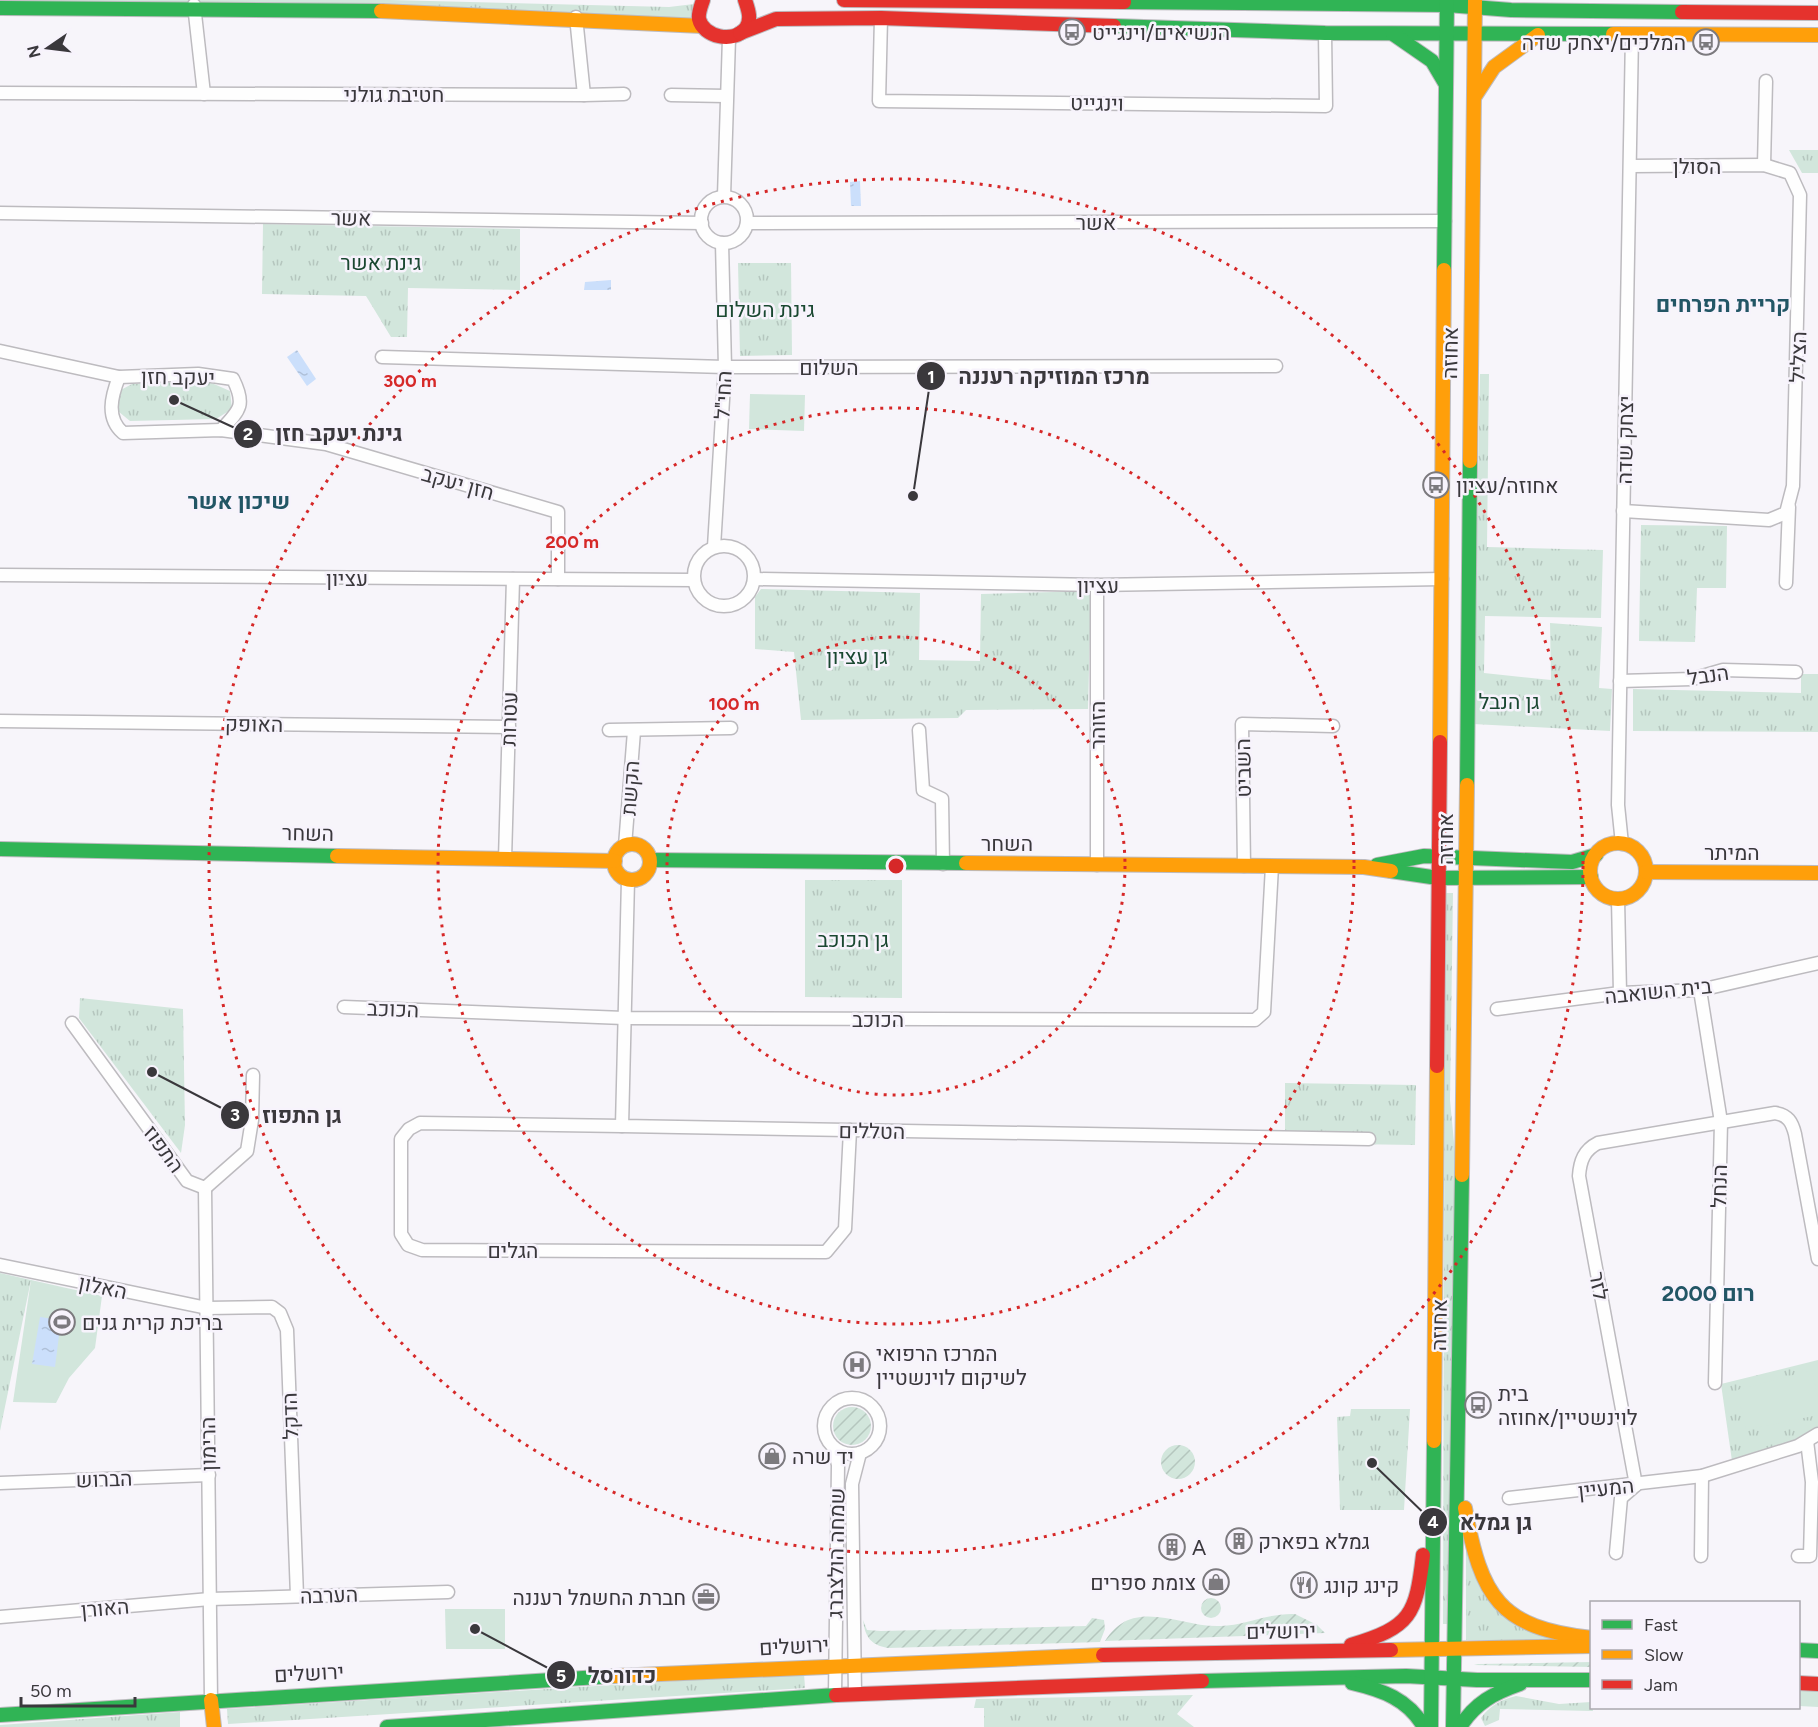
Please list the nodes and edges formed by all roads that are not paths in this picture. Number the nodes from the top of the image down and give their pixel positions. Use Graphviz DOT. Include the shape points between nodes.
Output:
graph roads {
  1 [pos="703,0"];
  2 [pos="745,0"];
  3 [pos="844,0"];
  4 [pos="1501,0"];
  5 [pos="1078,1"];
  6 [pos="1396,3"];
  7 [pos="1447,3"];
  8 [pos="1475,3"];
  9 [pos="194,5"];
  10 [pos="0,8"];
  11 [pos="1520,10"];
  12 [pos="1818,13"];
  13 [pos="576,17"];
  14 [pos="881,18"];
  15 [pos="702,26"];
  16 [pos="1325,33"];
  17 [pos="1392,34"];
  18 [pos="1447,34"];
  19 [pos="1474,34"];
  20 [pos="1538,35"];
  21 [pos="1632,35"];
  22 [pos="1818,35"];
  23 [pos="734,36"];
  24 [pos="1766,81"];
  25 [pos="1446,84"];
  26 [pos="0,93"];
  27 [pos="204,94"];
  28 [pos="624,94"];
  29 [pos="584,95"];
  30 [pos="671,95"];
  31 [pos="726,96"];
  32 [pos="1473,100"];
  33 [pos="1764,165"];
  34 [pos="1631,166"];
  35 [pos="1790,173"];
  36 [pos="724,196"];
  37 [pos="0,213"];
  38 [pos="1445,221"];
  39 [pos="702,223"];
  40 [pos="747,223"];
  41 [pos="722,243"];
  42 [pos="0,351"];
  43 [pos="382,357"];
  44 [pos="1276,366"];
  45 [pos="725,367"];
  46 [pos="119,377"];
  47 [pos="221,430"];
  48 [pos="1789,507"];
  49 [pos="1623,511"];
  50 [pos="714,547"];
  51 [pos="0,575"];
  52 [pos="513,579"];
  53 [pos="558,579"];
  54 [pos="755,579"];
  55 [pos="1442,579"];
  56 [pos="694,580"];
  57 [pos="1786,583"];
  58 [pos="1097,585"];
  59 [pos="1796,672"];
  60 [pos="1620,681"];
  61 [pos="0,721"];
  62 [pos="1333,726"];
  63 [pos="509,728"];
  64 [pos="731,728"];
  65 [pos="609,730"];
  66 [pos="634,730"];
  67 [pos="919,730"];
  68 [pos="1622,844"];
  69 [pos="625,846"];
  70 [pos="0,849"];
  71 [pos="1466,855"];
  72 [pos="1596,855"];
  73 [pos="1439,856"];
  74 [pos="505,859"];
  75 [pos="650,860"];
  76 [pos="615,861"];
  77 [pos="943,864"];
  78 [pos="1097,865"];
  79 [pos="1244,866"];
  80 [pos="1272,866"];
  81 [pos="1364,867"];
  82 [pos="1646,872"];
  83 [pos="1818,873"];
  84 [pos="1438,878"];
  85 [pos="1465,878"];
  86 [pos="1591,878"];
  87 [pos="628,880"];
  88 [pos="1618,899"];
  89 [pos="1818,963"];
  90 [pos="1700,990"];
  91 [pos="1620,993"];
  92 [pos="344,1007"];
  93 [pos="1497,1009"];
  94 [pos="624,1018"];
  95 [pos="72,1023"];
  96 [pos="253,1075"];
  97 [pos="1720,1122"];
  98 [pos="622,1126"];
  99 [pos="850,1130"];
  100 [pos="1369,1139"];
  101 [pos="205,1188"];
  102 [pos="1818,1259"];
  103 [pos="0,1265"];
  104 [pos="207,1308"];
  105 [pos="1715,1383"];
  106 [pos="1459,1435"];
  107 [pos="1813,1438"];
  108 [pos="1433,1446"];
  109 [pos="834,1448"];
  110 [pos="860,1453"];
  111 [pos="209,1475"];
  112 [pos="1702,1476"];
  113 [pos="0,1483"];
  114 [pos="1636,1485"];
  115 [pos="1509,1498"];
  116 [pos="1616,1553"];
  117 [pos="1701,1556"];
  118 [pos="1798,1556"];
  119 [pos="448,1592"];
  120 [pos="297,1596"];
  121 [pos="210,1599"];
  122 [pos="0,1617"];
  123 [pos="1590,1638"];
  124 [pos="1590,1646"];
  125 [pos="1456,1648"];
  126 [pos="1431,1649"];
  127 [pos="1800,1650"];
  128 [pos="1328,1651"];
  129 [pos="1818,1651"];
  130 [pos="854,1663"];
  131 [pos="834,1664"];
  132 [pos="1331,1677"];
  133 [pos="1431,1677"];
  134 [pos="1456,1678"];
  135 [pos="1529,1680"];
  136 [pos="1590,1680"];
  137 [pos="1800,1683"];
  138 [pos="1818,1684"];
  139 [pos="855,1694"];
  140 [pos="835,1695"];
  141 [pos="212,1700"];
  142 [pos="0,1715"];
  143 [pos="214,1727"];
  144 [pos="387,1727"];
  145 [pos="1424,1727"];
  146 [pos="1431,1727"];
  147 [pos="1453,1727"];
  148 [pos="1460,1727"];
  1 -- 15 [label="main road" via="699,16"];
  2 -- 23 [label="main road" via="749,16"];
  3 -- 5 [label="main road"];
  4 -- 11 [label="main road"];
  5 -- 6 [label="main road"];
  6 -- 7 [label="main road"];
  7 -- 8 [label="main road"];
  7 -- 18 [label="main road, אחוזה"];
  8 -- 11 [label="main road"];
  8 -- 19 [label="main road, אחוזה"];
  9 -- 10 [label="main road"];
  9 -- 13 [label="main road"];
  9 -- 27 [label="street"];
  11 -- 12 [label="main road"];
  13 -- 15 [label="main road"];
  13 -- 29 [label="street"];
  14 -- 16 [label="main road"];
  14 -- 16 [label="street, וינגייט" via="879,101 1326,106"];
  14 -- 23 [label="main road" via="776,19"];
  15 -- 23 [label="main road" via="709,34"];
  16 -- 17 [label="main road"];
  17 -- 18 [label="main road"];
  17 -- 25 [label="main road" via="1432,62"];
  18 -- 19 [label="main road"];
  18 -- 25 [label="main road, אחוזה"];
  19 -- 20 [label="main road"];
  19 -- 32 [label="main road, אחוזה"];
  20 -- 21 [label="main road"];
  20 -- 32 [label="main road" via="1494,67"];
  21 -- 22 [label="main road"];
  21 -- 34 [label="street, יצחק שדה"];
  23 -- 31 [label="street"];
  24 -- 33 [label="street"];
  25 -- 38 [label="main road, אחוזה"];
  26 -- 27 [label="street, חטיבת גולני"];
  27 -- 29 [label="street, חטיבת גולני"];
  28 -- 29 [label="street, חטיבת גולני"];
  30 -- 31 [label="street"];
  31 -- 36 [label="street"];
  32 -- 71 [label="main road, אחוזה"];
  33 -- 34 [label="street, הסולן"];
  33 -- 35 [label="street, הסולן"];
  34 -- 49 [label="street, יצחק שדה"];
  35 -- 48 [label="street, הצליל" via="1800,195 1794,475"];
  36 -- 39 [label="street" via="710,202"];
  36 -- 40 [label="street" via="739,201"];
  37 -- 39 [label="street, אשר"];
  38 -- 40 [label="street, אשר"];
  38 -- 55 [label="main road, אחוזה"];
  39 -- 41 [label="street" via="706,234"];
  40 -- 41 [label="street" via="739,238"];
  41 -- 45 [label="street, החי\"ל"];
  42 -- 46 [label="street"];
  43 -- 45 [label="street, השלום"];
  44 -- 45 [label="street, השלום"];
  45 -- 50 [label="street, החי\"ל"];
  46 -- 47 [label="street, יעקב חזן" via="111,408 114,424 123,433"];
  46 -- 47 [label="street, יעקב חזן" via="198,374 233,379 241,395 240,411"];
  47 -- 53 [label="street, חזן יעקב" via="326,444 558,512"];
  48 -- 49 [label="street" via="1779,518 1769,520"];
  48 -- 57 [label="street, הצליל"];
  49 -- 60 [label="street, יצחק שדה"];
  50 -- 54 [label="street" via="742,551 754,568"];
  50 -- 56 [label="street" via="698,561"];
  51 -- 52 [label="street, עציון"];
  52 -- 53 [label="street, עציון"];
  52 -- 63 [label="street, עטרות"];
  53 -- 56 [label="street, עציון"];
  54 -- 56 [label="street" via="741,602 721,606 704,599"];
  54 -- 58 [label="street, עציון"];
  55 -- 58 [label="street, עציון"];
  55 -- 73 [label="main road, אחוזה"];
  58 -- 78 [label="street, הזוהר"];
  59 -- 60 [label="street, הנבל" via="1723,670 1692,679"];
  60 -- 68 [label="street, יצחק שדה" via="1618,805"];
  61 -- 63 [label="street, האופק"];
  62 -- 79 [label="street, השביט" via="1242,724"];
  63 -- 74 [label="street, עטרות"];
  64 -- 66 [label="street, הקשת"];
  65 -- 66 [label="street, הקשת"];
  66 -- 69 [label="street, הקשת"];
  67 -- 77 [label="street" via="923,790 942,799"];
  68 -- 72 [label="main road" via="1603,848"];
  68 -- 82 [label="main road" via="1637,851"];
  69 -- 75 [label="main road" via="640,846"];
  69 -- 76 [label="main road" via="617,852"];
  70 -- 74 [label="main road, השחר"];
  71 -- 72 [label="main road" via="1502,861 1572,862"];
  71 -- 73 [label="main road"];
  71 -- 85 [label="main road, אחוזה"];
  72 -- 86 [label="main road"];
  73 -- 81 [label="main road, השחר" via="1424,855"];
  73 -- 84 [label="main road, אחוזה"];
  74 -- 76 [label="main road, השחר"];
  75 -- 77 [label="main road, השחר"];
  75 -- 87 [label="main road" via="645,874"];
  76 -- 87 [label="main road" via="617,871"];
  77 -- 78 [label="main road, השחר"];
  78 -- 79 [label="main road, השחר"];
  79 -- 80 [label="main road, השחר"];
  80 -- 81 [label="main road, השחר"];
  80 -- 94 [label="street, הכוכב" via="1264,1012 1255,1020"];
  81 -- 84 [label="main road, השחר"];
  82 -- 83 [label="main road, המיתר"];
  82 -- 88 [label="main road" via="1638,891"];
  84 -- 85 [label="main road"];
  84 -- 108 [label="main road, אחוזה"];
  85 -- 86 [label="main road"];
  85 -- 106 [label="main road, אחוזה"];
  86 -- 88 [label="main road" via="1601,893"];
  87 -- 94 [label="street"];
  88 -- 91 [label="street"];
  89 -- 90 [label="street, בית השואבה"];
  90 -- 91 [label="street, בית השואבה"];
  90 -- 97 [label="street, הנחל"];
  91 -- 93 [label="street, בית השואבה"];
  92 -- 94 [label="street, הכוכב"];
  94 -- 98 [label="street"];
  95 -- 101 [label="street, התפוז" via="187,1181"];
  96 -- 101 [label="street, התפוז" via="247,1150"];
  97 -- 102 [label="street" via="1775,1113 1792,1124"];
  97 -- 105 [label="street, הנחל"];
  97 -- 114 [label="street, לזר" via="1598,1143 1590,1147 1580,1163 1579,1176"];
  98 -- 99 [label="street, הטללים"];
  98 -- 99 [label="street, הגלים" via="420,1123 401,1139 401,1234 408,1245 422,1250 826,1252 845,1229"];
  99 -- 100 [label="street, הטללים"];
  101 -- 104 [label="street, הרימון"];
  103 -- 104 [label="street, האלון"];
  104 -- 111 [label="street, הרימון"];
  104 -- 120 [label="street, הדקל" via="272,1307 280,1313 287,1330"];
  106 -- 123 [label="main road" via="1470,1539 1491,1592 1515,1616 1541,1630"];
  106 -- 125 [label="main road, אחוזה"];
  107 -- 112 [label="street, המעיין"];
  107 -- 118 [label="street, המעיין" via="1810,1556"];
  108 -- 126 [label="main road, אחוזה"];
  108 -- 128 [label="main road" via="1419,1588 1412,1611 1389,1632"];
  109 -- 110 [label="street"];
  109 -- 110 [label="street" via="824,1431 827,1412 842,1399 861,1399 876,1411 880,1427 874,1443"];
  109 -- 131 [label="street, שמחה הולצברג" via="838,1465"];
  110 -- 130 [label="street, שמחה הולצברג" via="852,1484"];
  111 -- 113 [label="street, הברוש"];
  111 -- 121 [label="street, הרימון"];
  112 -- 114 [label="street, המעיין"];
  112 -- 117 [label="street"];
  114 -- 115 [label="street, המעיין"];
  114 -- 116 [label="street" via="1621,1498"];
  119 -- 120 [label="street, הערבה"];
  120 -- 121 [label="street, הערבה"];
  121 -- 122 [label="street, האורן"];
  121 -- 141 [label="street, הרימון"];
  124 -- 125 [label="main road, ירושלים"];
  125 -- 126 [label="main road, ירושלים"];
  125 -- 134 [label="main road, אחוזה"];
  126 -- 128 [label="main road, ירושלים"];
  126 -- 133 [label="main road, אחוזה"];
  127 -- 129 [label="main road"];
  128 -- 130 [label="main road, ירושלים"];
  130 -- 131 [label="main road, ירושלים"];
  130 -- 139 [label="street, שמחה הולצברג"];
  131 -- 140 [label="street, שמחה הולצברג"];
  131 -- 141 [label="main road, ירושלים"];
  132 -- 133 [label="main road"];
  132 -- 139 [label="main road"];
  132 -- 145 [label="main road" via="1401,1700 1414,1710"];
  133 -- 134 [label="main road"];
  133 -- 146 [label="main road, אחוזה"];
  134 -- 135 [label="main road"];
  134 -- 147 [label="main road, אחוזה"];
  135 -- 136 [label="main road"];
  135 -- 148 [label="main road" via="1483,1698 1467,1713"];
  137 -- 138 [label="main road"];
  139 -- 140 [label="main road"];
  140 -- 144 [label="main road"];
  141 -- 142 [label="main road, ירושלים"];
  141 -- 143 [label="main road"];
}
